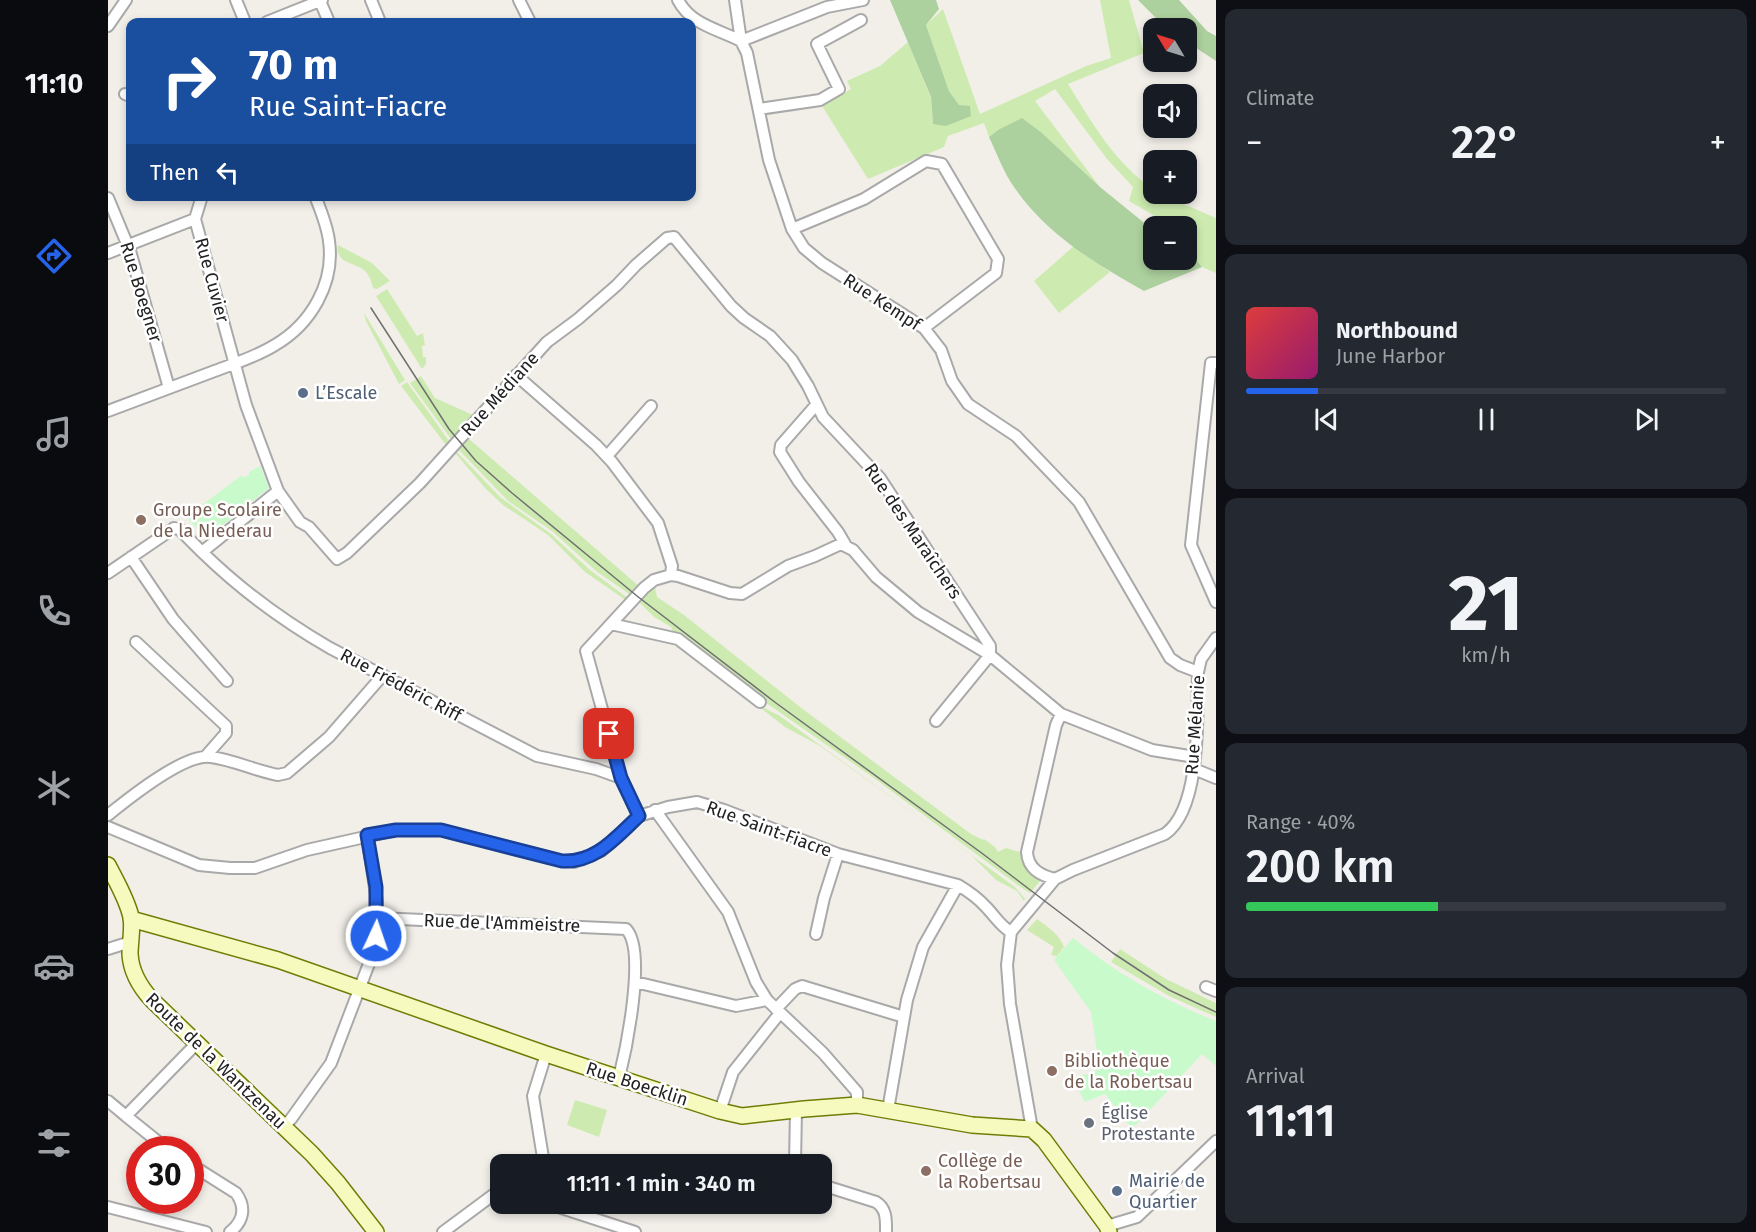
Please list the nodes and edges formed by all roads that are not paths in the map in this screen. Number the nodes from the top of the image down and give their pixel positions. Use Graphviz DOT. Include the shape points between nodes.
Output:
graph roads {
  1 [pos="126,0"];
  2 [pos="236,0"];
  3 [pos="321,0"];
  4 [pos="371,0"];
  5 [pos="519,0"];
  6 [pos="678,0"];
  7 [pos="735,0"];
  8 [pos="863,0"];
  9 [pos="243,18"];
  10 [pos="277,18"];
  11 [pos="328,18"];
  12 [pos="378,18"];
  13 [pos="526,18"];
  14 [pos="693,18"];
  15 [pos="861,20"];
  16 [pos="696,21"];
  17 [pos="108,26"];
  18 [pos="741,41"];
  19 [pos="759,109"];
  20 [pos="108,198"];
  21 [pos="200,201"];
  22 [pos="317,201"];
  23 [pos="195,219"];
  24 [pos="792,229"];
  25 [pos="671,236"];
  26 [pos="128,245"];
  27 [pos="108,253"];
  28 [pos="924,328"];
  29 [pos="1216,363"];
  30 [pos="234,364"];
  31 [pos="516,375"];
  32 [pos="169,388"];
  33 [pos="816,405"];
  34 [pos="651,406"];
  35 [pos="108,411"];
  36 [pos="1204,427"];
  37 [pos="1216,431"];
  38 [pos="607,456"];
  39 [pos="278,491"];
  40 [pos="845,544"];
  41 [pos="202,552"];
  42 [pos="131,557"];
  43 [pos="337,559"];
  44 [pos="108,573"];
  45 [pos="671,575"];
  46 [pos="1216,602"];
  47 [pos="611,624"];
  48 [pos="1216,638"];
  49 [pos="136,642"];
  50 [pos="990,655"];
  51 [pos="1198,672"];
  52 [pos="383,675"];
  53 [pos="227,681"];
  54 [pos="760,702"];
  55 [pos="1061,714"];
  56 [pos="936,721"];
  57 [pos="205,757"];
  58 [pos="1195,757"];
  59 [pos="1194,769"];
  60 [pos="621,778"];
  61 [pos="1216,778"];
  62 [pos="655,810"];
  63 [pos="108,815"];
  64 [pos="639,816"];
  65 [pos="108,827"];
  66 [pos="367,835"];
  67 [pos="838,854"];
  68 [pos="108,865"];
  69 [pos="1055,879"];
  70 [pos="958,885"];
  71 [pos="377,918"];
  72 [pos="131,919"];
  73 [pos="1011,932"];
  74 [pos="816,934"];
  75 [pos="131,945"];
  76 [pos="108,949"];
  77 [pos="635,982"];
  78 [pos="361,989"];
  79 [pos="767,999"];
  80 [pos="778,1011"];
  81 [pos="904,1017"];
  82 [pos="197,1043"];
  83 [pos="546,1054"];
  84 [pos="619,1078"];
  85 [pos="108,1101"];
  86 [pos="857,1105"];
  87 [pos="796,1110"];
  88 [pos="888,1110"];
  89 [pos="720,1111"];
  90 [pos="126,1116"];
  91 [pos="284,1126"];
  92 [pos="1032,1129"];
  93 [pos="151,1136"];
  94 [pos="1216,1141"];
  95 [pos="542,1154"];
  96 [pos="795,1154"];
  97 [pos="204,1173"];
  98 [pos="832,1188"];
  99 [pos="490,1197"];
  100 [pos="108,1207"];
  101 [pos="579,1214"];
  102 [pos="1108,1229"];
  103 [pos="206,1232"];
  104 [pos="230,1232"];
  105 [pos="376,1232"];
  106 [pos="443,1232"];
  107 [pos="635,1232"];
  108 [pos="886,1232"];
  1 -- 17 [label="street"];
  2 -- 9 [label="street"];
  3 -- 10 [label="street"];
  3 -- 11 [label="street"];
  4 -- 12 [label="street"];
  5 -- 13 [label="street"];
  6 -- 14 [label="street"];
  7 -- 18 [label="street, Rue Kempf"];
  8 -- 18 [label="street" via="827,7"];
  15 -- 19 [label="street" via="816,44 844,87 820,100"];
  16 -- 18 [label="street"];
  18 -- 19 [label="street, Rue Kempf"];
  19 -- 24 [label="street, Rue Kempf" via="769,160"];
  20 -- 26 [label="street, Rue Boegner"];
  21 -- 23 [label="street, Rue Cuvier"];
  22 -- 30 [label="street" via="329,251 327,276 318,301 289,336"];
  23 -- 26 [label="street"];
  23 -- 30 [label="street, Rue Cuvier"];
  24 -- 28 [label="street, Rue Kempf" via="804,248 822,263"];
  24 -- 28 [label="street" via="864,199 926,161 942,164 998,259 996,273"];
  25 -- 31 [label="street, Rue Médiane" via="547,342"];
  25 -- 33 [label="street, Rue des Maraîchers" via="678,239 731,306 766,332 792,360"];
  26 -- 27 [label="street"];
  26 -- 32 [label="street, Rue Boegner"];
  28 -- 51 [label="street, Rue Kempf" via="941,350 952,381 968,404 1016,436 1079,502 1170,658"];
  29 -- 36 [label="street" via="1210,363"];
  30 -- 32 [label="street"];
  30 -- 39 [label="street, Rue Cuvier"];
  31 -- 38 [label="street"];
  31 -- 43 [label="street, Rue Médiane" via="420,483 347,554"];
  32 -- 35 [label="street"];
  33 -- 40 [label="street" via="781,445 780,452"];
  33 -- 50 [label="street, Rue des Maraîchers" via="880,478 990,646"];
  34 -- 38 [label="street"];
  36 -- 37 [label="street"];
  36 -- 46 [label="street" via="1191,545"];
  38 -- 45 [label="street" via="658,523 672,566"];
  39 -- 41 [label="street"];
  39 -- 43 [label="street, Rue Cuvier" via="300,522"];
  40 -- 45 [label="street" via="788,566 742,594"];
  40 -- 50 [label="street" via="918,612"];
  41 -- 42 [label="street, Rue Frédéric Riff" via="174,528"];
  41 -- 52 [label="street, Rue Frédéric Riff" via="251,596 297,629"];
  42 -- 44 [label="street"];
  42 -- 53 [label="street" via="173,619"];
  45 -- 47 [label="street" via="644,588"];
  47 -- 54 [label="street" via="678,639"];
  47 -- 60 [label="street" via="586,651"];
  48 -- 51 [label="street, Rue Mélanie" via="1201,659"];
  49 -- 57 [label="street" via="226,726 226,733"];
  50 -- 55 [label="street, Rue des Maraîchers"];
  50 -- 56 [label="street"];
  51 -- 58 [label="street, Rue Mélanie"];
  52 -- 57 [label="street" via="329,737 287,773 271,774"];
  52 -- 60 [label="street, Rue Frédéric Riff" via="537,756"];
  55 -- 58 [label="street, Rue des Maraîchers" via="1152,750"];
  55 -- 69 [label="street" via="1027,852 1030,865 1041,875"];
  57 -- 63 [label="street" via="182,764"];
  58 -- 59 [label="street, Rue Mélanie"];
  59 -- 61 [label="street"];
  59 -- 69 [label="street, Rue Mélanie" via="1178,821 1171,830"];
  60 -- 64 [label="street"];
  62 -- 64 [label="street, Rue Saint-Fiacre"];
  62 -- 67 [label="street, Rue Saint-Fiacre" via="690,802 711,806"];
  62 -- 79 [label="street" via="728,912 756,982"];
  64 -- 66 [label="street, Rue Saint-Fiacre" via="601,851 574,862 441,830 396,830"];
  65 -- 66 [label="street, Rue Saint-Fiacre" via="199,865 230,868 255,868"];
  66 -- 71 [label="street"];
  67 -- 70 [label="street, Rue Saint-Fiacre"];
  67 -- 74 [label="street"];
  68 -- 72 [label="main road, Route de la Wantzenau"];
  69 -- 73 [label="street, Rue Mélanie"];
  70 -- 73 [label="street, Rue Saint-Fiacre"];
  70 -- 81 [label="street" via="923,947"];
  71 -- 77 [label="street, Rue de l'Ammeistre" via="627,929 632,936"];
  71 -- 78 [label="street" via="373,950"];
  72 -- 75 [label="main road, Route de la Wantzenau"];
  72 -- 78 [label="main road, Rue Boecklin" via="278,960"];
  73 -- 92 [label="street" via="1007,965 1010,1004"];
  75 -- 76 [label="street"];
  75 -- 82 [label="main road, Route de la Wantzenau" via="133,970 139,983"];
  77 -- 79 [label="street" via="736,1006"];
  77 -- 84 [label="street"];
  78 -- 83 [label="main road, Rue Boecklin"];
  78 -- 91 [label="street" via="331,1063"];
  79 -- 80 [label="street"];
  80 -- 81 [label="street" via="801,986"];
  80 -- 86 [label="street" via="857,1092"];
  80 -- 89 [label="street" via="733,1072"];
  81 -- 88 [label="street"];
  82 -- 90 [label="street"];
  82 -- 91 [label="main road, Route de la Wantzenau"];
  83 -- 84 [label="main road, Rue Boecklin"];
  83 -- 95 [label="street" via="533,1096"];
  84 -- 89 [label="main road, Rue Boecklin"];
  85 -- 90 [label="street"];
  86 -- 87 [label="main road, Rue Boecklin"];
  86 -- 88 [label="main road, Rue Boecklin"];
  87 -- 89 [label="main road, Rue Boecklin" via="742,1116"];
  87 -- 96 [label="street"];
  88 -- 92 [label="main road, Rue Boecklin" via="972,1125"];
  90 -- 93 [label="street"];
  91 -- 105 [label="main road, Route de la Wantzenau" via="338,1183"];
  92 -- 102 [label="main road"];
  94 -- 102 [label="street" via="1137,1216"];
  97 -- 104 [label="street" via="236,1192 241,1200 240,1222"];
  98 -- 108 [label="street" via="882,1205"];
  99 -- 106 [label="street"];
  100 -- 103 [label="street"];
  101 -- 107 [label="street"];
}
